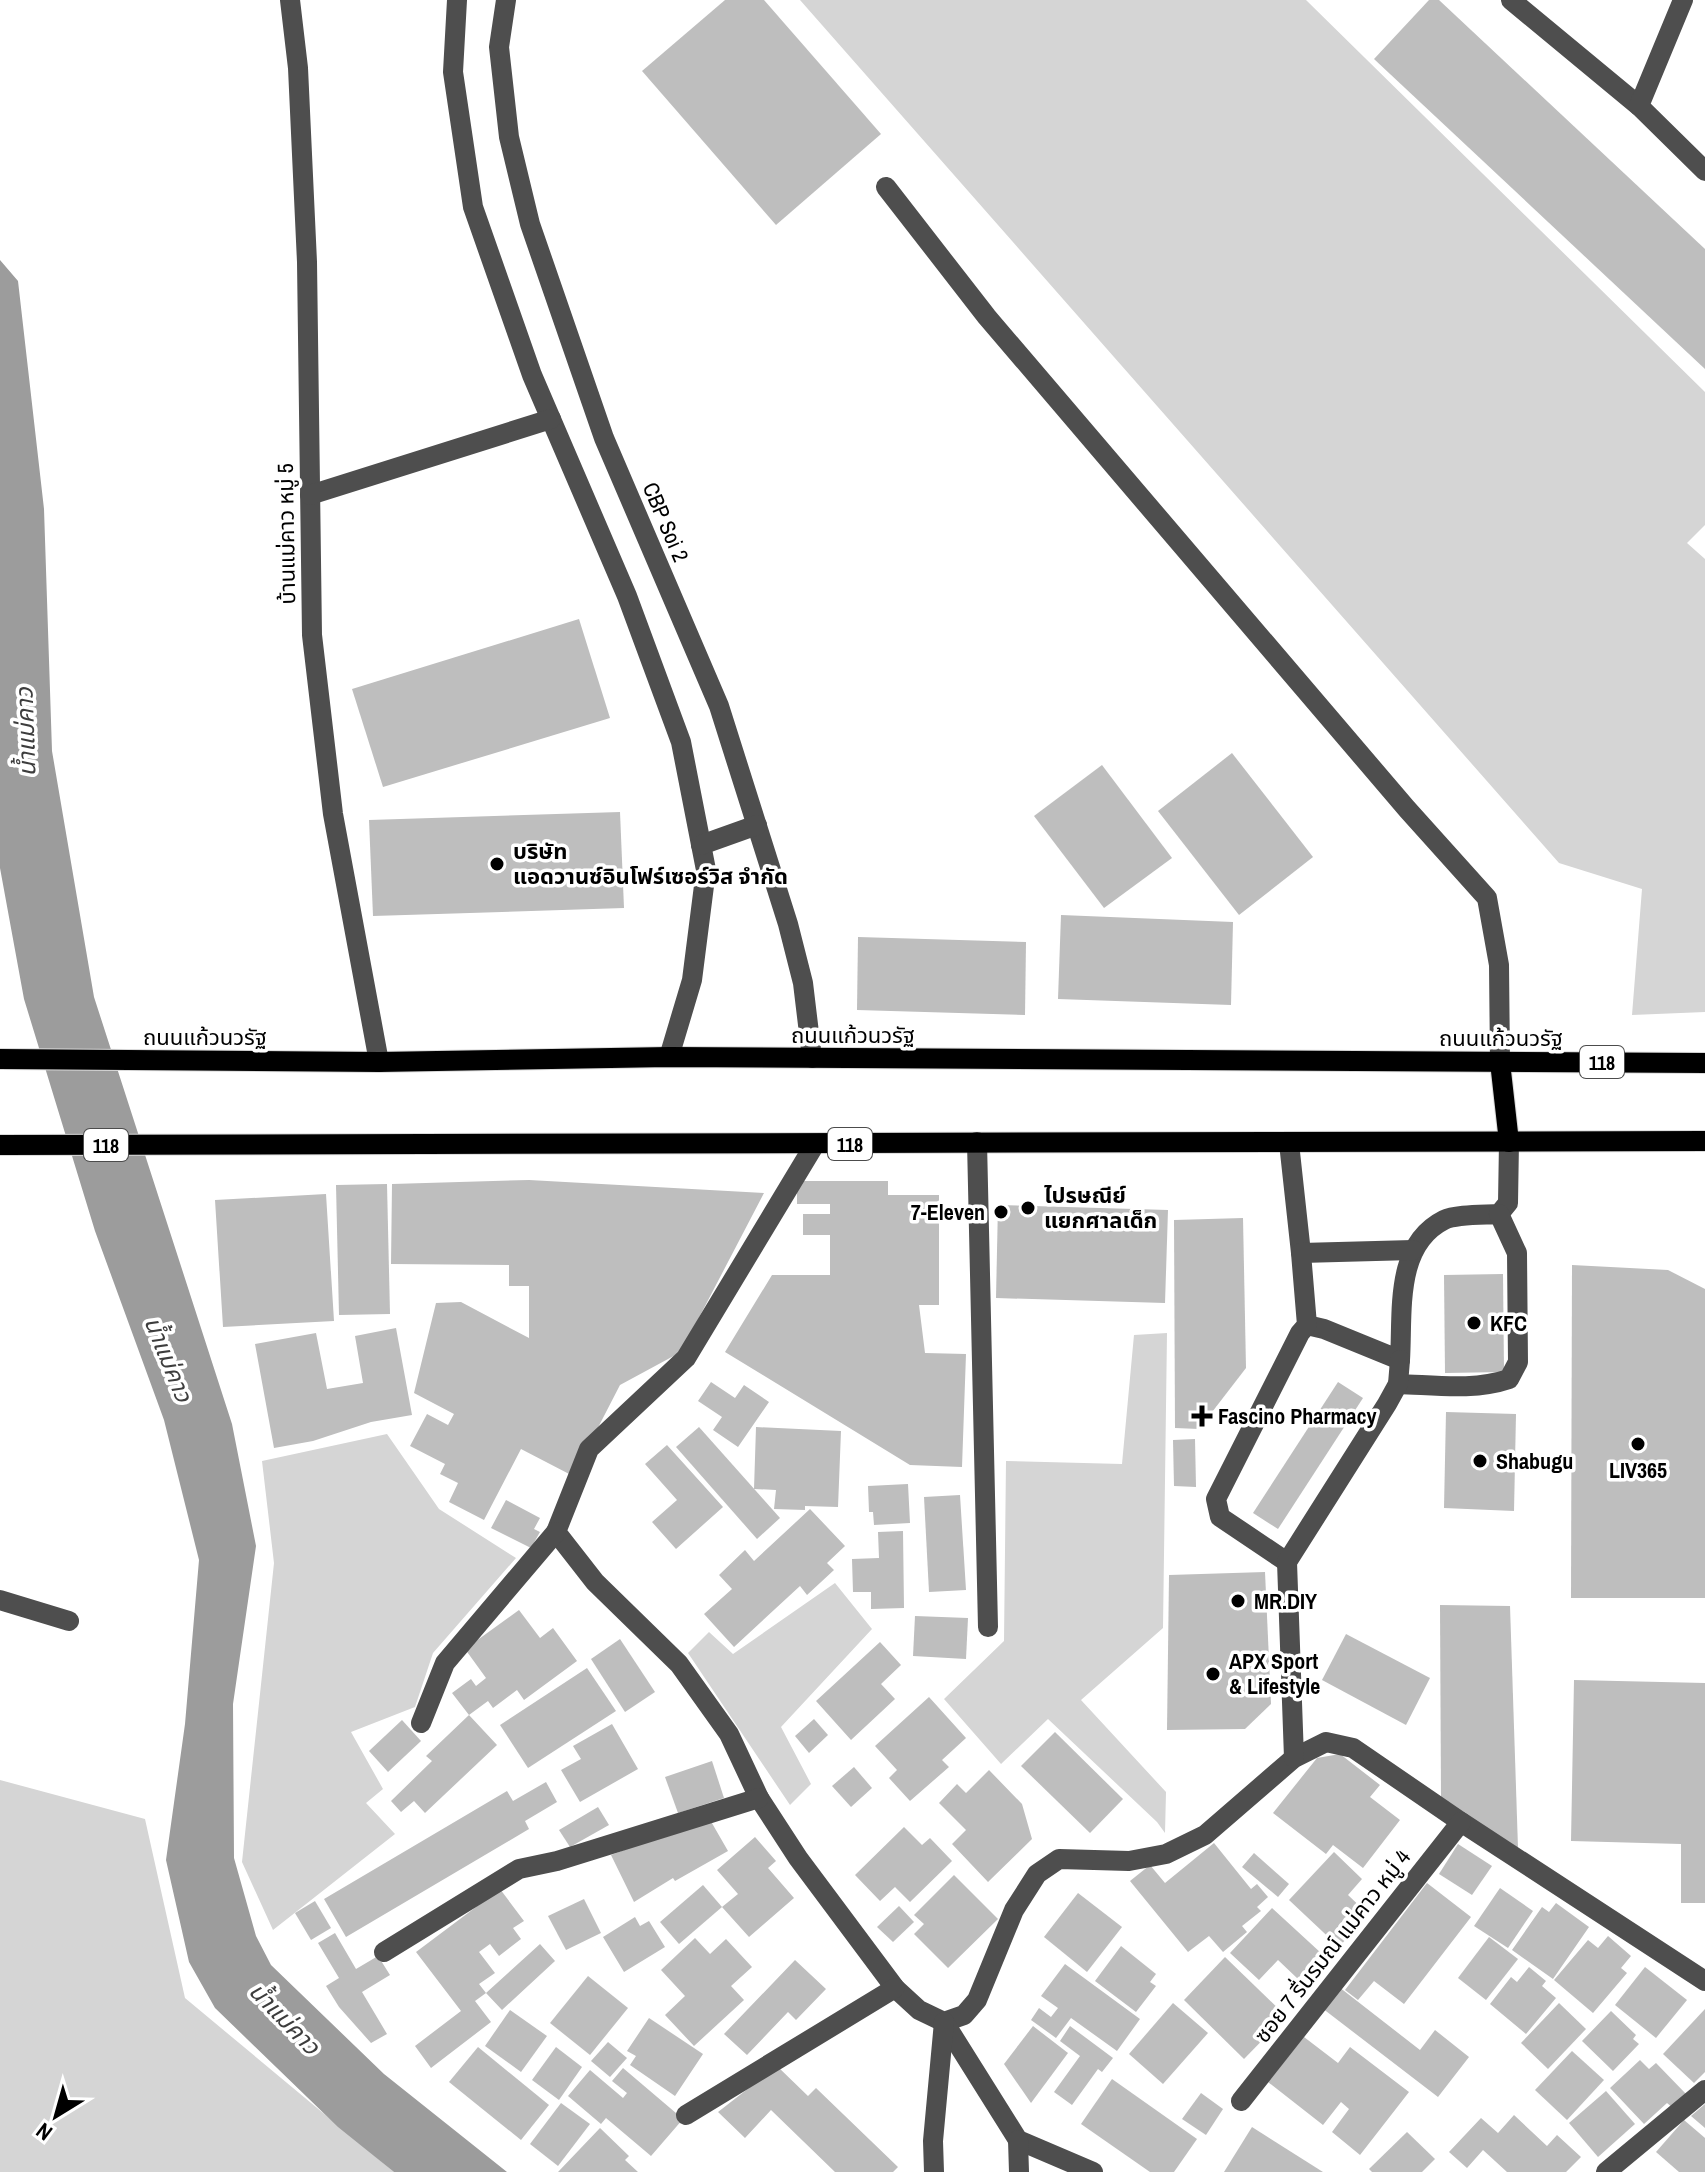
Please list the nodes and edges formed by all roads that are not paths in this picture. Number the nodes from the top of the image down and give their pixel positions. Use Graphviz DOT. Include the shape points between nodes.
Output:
graph roads {
  1 [pos="290,0"];
  2 [pos="457,0"];
  3 [pos="506,0"];
  4 [pos="1511,0"];
  5 [pos="1683,0"];
  6 [pos="1639,106"];
  7 [pos="1705,171"];
  8 [pos="886,187"];
  9 [pos="551,419"];
  10 [pos="310,495"];
  11 [pos="757,825"];
  12 [pos="701,845"];
  13 [pos="669,1057"];
  14 [pos="812,1058"];
  15 [pos="0,1059"];
  16 [pos="379,1062"];
  17 [pos="1500,1062"];
  18 [pos="1705,1063"];
  19 [pos="1705,1141"];
  20 [pos="977,1142"];
  21 [pos="1509,1142"];
  22 [pos="1289,1143"];
  23 [pos="815,1144"];
  24 [pos="0,1145"];
  25 [pos="1499,1214"];
  26 [pos="1413,1250"];
  27 [pos="1301,1253"];
  28 [pos="1307,1325"];
  29 [pos="1400,1360"];
  30 [pos="1398,1384"];
  31 [pos="556,1532"];
  32 [pos="1287,1562"];
  33 [pos="0,1600"];
  34 [pos="69,1621"];
  35 [pos="988,1627"];
  36 [pos="421,1723"];
  37 [pos="1294,1758"];
  38 [pos="759,1798"];
  39 [pos="1461,1822"];
  40 [pos="384,1952"];
  41 [pos="1705,1981"];
  42 [pos="895,1988"];
  43 [pos="944,2022"];
  44 [pos="1705,2090"];
  45 [pos="1241,2101"];
  46 [pos="686,2115"];
  47 [pos="1018,2140"];
  48 [pos="933,2141"];
  49 [pos="918,2172"];
  50 [pos="934,2172"];
  51 [pos="1019,2172"];
  52 [pos="1093,2172"];
  53 [pos="1606,2172"];
  1 -- 10 [label="street, บ้านแม่คาว หมู่ 5" via="307,262"];
  2 -- 9 [label="street" via="453,72 473,207"];
  3 -- 11 [label="street, CBP Soi 2" via="499,47 509,137 530,224 604,438 719,706"];
  4 -- 6 [label="street"];
  5 -- 6 [label="street"];
  6 -- 7 [label="street"];
  8 -- 17 [label="street" via="987,317 1487,898 1499,965"];
  9 -- 10 [label="street"];
  9 -- 12 [label="street" via="627,596 681,742"];
  10 -- 16 [label="street, บ้านแม่คาว หมู่ 5" via="312,635 333,814"];
  11 -- 12 [label="street"];
  11 -- 14 [label="street, CBP Soi 2" via="803,983"];
  12 -- 13 [label="street" via="706,870 692,980"];
  13 -- 14 [label="main road, ถนนแก้วนวรัฐ / 118"];
  13 -- 16 [label="main road, ถนนแก้วนวรัฐ / 118"];
  14 -- 17 [label="main road, ถนนแก้วนวรัฐ / 118"];
  15 -- 16 [label="main road, ถนนแก้วนวรัฐ / 118"];
  17 -- 18 [label="main road, ถนนแก้วนวรัฐ / 118"];
  17 -- 21 [label="main road"];
  19 -- 21 [label="main road, 118"];
  20 -- 22 [label="main road, 118"];
  20 -- 23 [label="main road, 118"];
  20 -- 35 [label="street"];
  21 -- 22 [label="main road, 118"];
  21 -- 25 [label="street" via="1508,1203"];
  22 -- 27 [label="street"];
  23 -- 24 [label="main road, 118"];
  23 -- 31 [label="street" via="686,1358 589,1449"];
  25 -- 26 [label="street" via="1446,1219"];
  25 -- 30 [label="street" via="1517,1253 1518,1362 1509,1379 1472,1386"];
  26 -- 27 [label="street"];
  26 -- 29 [label="street" via="1407,1266"];
  27 -- 28 [label="street"];
  28 -- 29 [label="street"];
  28 -- 32 [label="street" via="1216,1499 1220,1517"];
  29 -- 30 [label="street"];
  30 -- 32 [label="street"];
  31 -- 36 [label="street" via="445,1663"];
  31 -- 38 [label="street" via="595,1582 679,1664 729,1734"];
  32 -- 37 [label="street"];
  33 -- 34 [label="street"];
  37 -- 39 [label="street" via="1326,1742 1353,1748"];
  37 -- 43 [label="street" via="1205,1835 1166,1854 1129,1861 1059,1859 1037,1874 1014,1910 977,2000 964,2015"];
  38 -- 40 [label="street" via="519,1869"];
  38 -- 42 [label="street"];
  39 -- 41 [label="street"];
  39 -- 45 [label="street, ซอย 7 รื่นรมณ์ แม่คาว หมู่ 4"];
  42 -- 43 [label="street" via="919,2010"];
  42 -- 46 [label="street"];
  43 -- 47 [label="street"];
  43 -- 48 [label="street"];
  44 -- 53 [label="street"];
  47 -- 51 [label="street"];
  47 -- 52 [label="street"];
  48 -- 49 [label="street"];
  48 -- 50 [label="street"];
}
